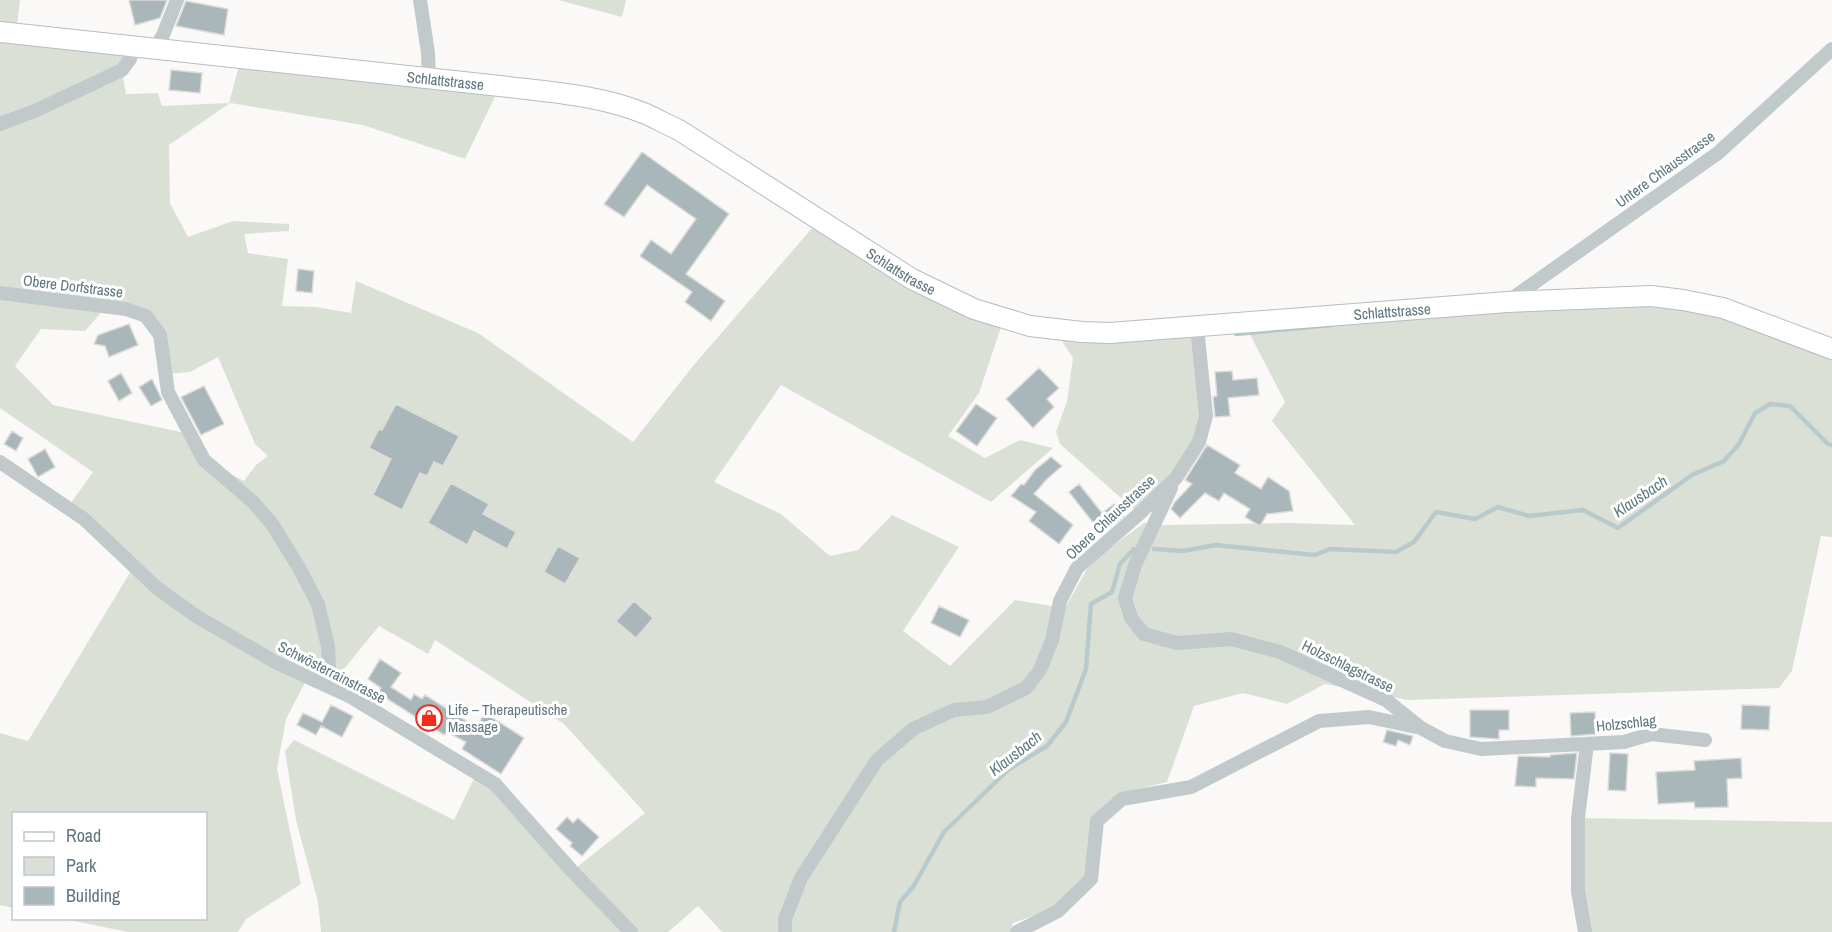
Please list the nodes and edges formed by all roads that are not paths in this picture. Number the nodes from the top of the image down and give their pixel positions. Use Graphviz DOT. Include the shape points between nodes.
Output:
graph roads {
  1 [pos="177,0"];
  2 [pos="420,0"];
  3 [pos="0,32"];
  4 [pos="132,48"];
  5 [pos="1832,49"];
  6 [pos="154,50"];
  7 [pos="429,79"];
  8 [pos="0,124"];
  9 [pos="0,293"];
  10 [pos="1507,302"];
  11 [pos="1197,327"];
  12 [pos="1832,349"];
  13 [pos="0,462"];
  14 [pos="1176,478"];
  15 [pos="330,686"];
  16 [pos="1421,728"];
  17 [pos="1705,740"];
  18 [pos="1587,744"];
  19 [pos="631,932"];
  20 [pos="785,932"];
  21 [pos="1017,932"];
  22 [pos="1585,932"];
  1 -- 6 [label="street"];
  2 -- 7 [label="street"];
  3 -- 4 [label="street, Schlattstrasse"];
  4 -- 6 [label="street, Schlattstrasse"];
  4 -- 8 [label="street" via="122,70"];
  5 -- 10 [label="street, Untere Chlausstrasse" via="1718,153"];
  6 -- 7 [label="street, Schlattstrasse"];
  7 -- 11 [label="street, Schlattstrasse" via="578,96 645,114 680,130 912,279 974,309 1030,326 1082,332"];
  9 -- 15 [label="street, Obere Dorfstrasse" via="126,309 146,316 160,335 168,392 204,460 272,524 318,604 328,647"];
  10 -- 11 [label="street, Schlattstrasse"];
  10 -- 12 [label="street, Schlattstrasse" via="1651,296 1683,300 1723,308"];
  11 -- 14 [label="street, Obere Chlausstrasse" via="1206,416 1199,442"];
  13 -- 15 [label="street, Schwösterrainstrasse" via="84,519 157,588 183,607 277,663"];
  14 -- 16 [label="street, Holzschlagstrasse" via="1135,565 1125,598 1131,618 1144,634 1177,643 1231,639 1280,652 1386,700"];
  14 -- 20 [label="street, Obere Chlausstrasse" via="1077,568 1060,601 1052,640 1040,670 1026,688 987,707 954,710 913,729 877,760 801,878 785,919"];
  15 -- 19 [label="street, Schwösterrainstrasse" via="495,784"];
  16 -- 18 [label="street, Holzschlag" via="1445,741 1481,749"];
  16 -- 21 [label="street" via="1370,717 1319,721 1191,787 1122,799 1097,821 1091,879 1058,911"];
  17 -- 18 [label="street, Holzschlag" via="1651,734 1624,742"];
  18 -- 22 [label="street" via="1578,818 1578,891"];
}
